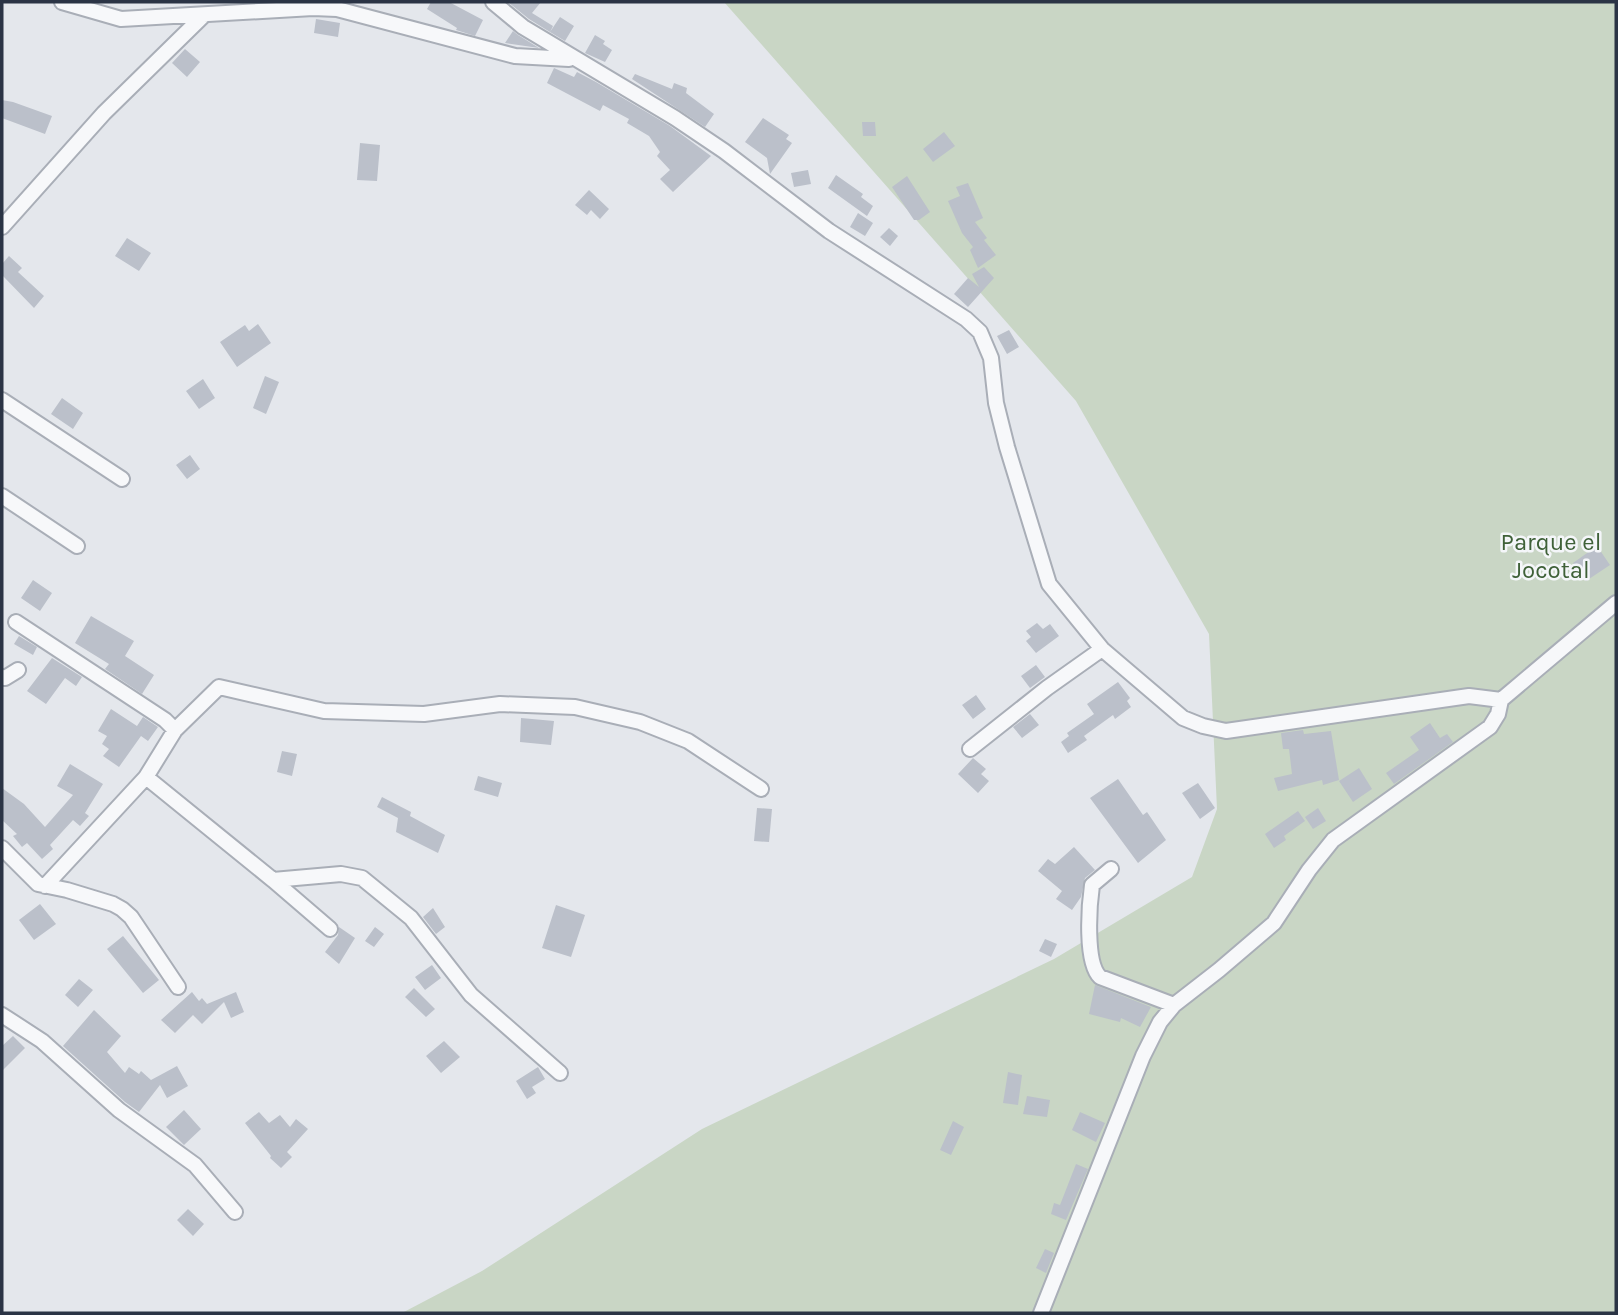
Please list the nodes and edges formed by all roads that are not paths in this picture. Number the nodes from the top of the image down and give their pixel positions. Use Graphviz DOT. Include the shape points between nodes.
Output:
graph roads {
  1 [pos="62,2"];
  2 [pos="494,2"];
  3 [pos="203,16"];
  4 [pos="573,59"];
  5 [pos="2,227"];
  6 [pos="2,400"];
  7 [pos="121,479"];
  8 [pos="2,496"];
  9 [pos="77,546"];
  10 [pos="1616,603"];
  11 [pos="16,622"];
  12 [pos="1102,649"];
  13 [pos="18,670"];
  14 [pos="2,677"];
  15 [pos="1501,699"];
  16 [pos="175,730"];
  17 [pos="970,749"];
  18 [pos="146,777"];
  19 [pos="761,789"];
  20 [pos="2,848"];
  21 [pos="1111,869"];
  22 [pos="273,880"];
  23 [pos="45,886"];
  24 [pos="330,929"];
  25 [pos="178,987"];
  26 [pos="1174,1004"];
  27 [pos="2,1016"];
  28 [pos="560,1073"];
  29 [pos="235,1212"];
  30 [pos="1041,1313"];
  1 -- 3 [label="street" via="121,19"];
  2 -- 4 [label="street"];
  3 -- 4 [label="street" via="337,9 516,56"];
  3 -- 5 [label="street" via="104,113"];
  4 -- 12 [label="street" via="675,118 829,231 980,332 991,358 1007,447 1049,584"];
  6 -- 7 [label="street"];
  8 -- 9 [label="street"];
  10 -- 15 [label="street"];
  11 -- 16 [label="street"];
  12 -- 15 [label="street" via="1183,718 1226,731 1469,696"];
  12 -- 17 [label="street"];
  13 -- 14 [label="street"];
  15 -- 26 [label="street" via="1490,727 1333,840 1274,922"];
  16 -- 18 [label="street"];
  16 -- 19 [label="street" via="219,687 324,712 424,714 500,704 575,707 640,722 688,741"];
  18 -- 22 [label="street"];
  18 -- 23 [label="street"];
  20 -- 23 [label="street" via="33,881"];
  21 -- 26 [label="street" via="1092,885 1091,964 1095,973"];
  22 -- 24 [label="street"];
  22 -- 28 [label="street" via="341,874 362,878 411,918 471,995"];
  23 -- 25 [label="street" via="122,909"];
  26 -- 30 [label="street" via="1143,1056"];
  27 -- 29 [label="street" via="42,1041 119,1110 195,1165"];
}
